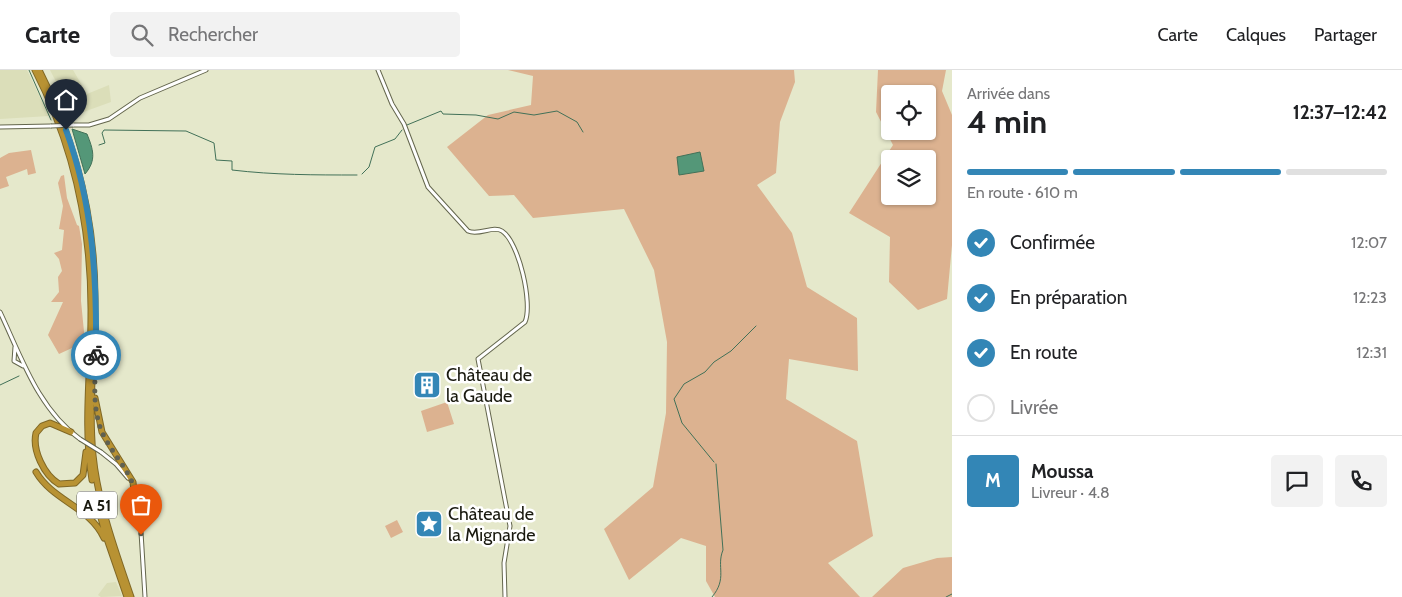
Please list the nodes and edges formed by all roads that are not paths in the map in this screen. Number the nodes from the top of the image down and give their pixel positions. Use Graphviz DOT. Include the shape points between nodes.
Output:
graph roads {
  1 [pos="35,70"];
  2 [pos="39,70"];
  3 [pos="206,70"];
  4 [pos="378,70"];
  5 [pos="0,127"];
  6 [pos="95,299"];
  7 [pos="0,312"];
  8 [pos="17,356"];
  9 [pos="20,362"];
  10 [pos="88,409"];
  11 [pos="71,432"];
  12 [pos="36,472"];
  13 [pos="134,491"];
  14 [pos="126,597"];
  15 [pos="131,597"];
  16 [pos="145,597"];
  17 [pos="505,597"];
  1 -- 10 [label="highway, A 51" via="68,149 86,219 91,285"];
  2 -- 6 [label="highway, A 51" via="61,116 84,190 92,240"];
  3 -- 5 [label="street, bridge" via="144,96 112,118 89,125"];
  4 -- 17 [label="street" via="432,192 468,231 504,232 517,254 524,279 528,314 525,322 478,360 510,526 504,563"];
  6 -- 13 [label="highway" via="98,418 102,432 133,482"];
  6 -- 15 [label="highway, A 51" via="92,430 95,476 104,518"];
  7 -- 8 [label="street"];
  8 -- 9 [label="street"];
  8 -- 9 [label="street" via="15,363"];
  9 -- 11 [label="street" via="52,413"];
  10 -- 11 [label="highway" via="85,469 80,480 67,485 56,482 48,474 39,457 35,439 38,430 48,423"];
  10 -- 14 [label="highway, A 51" via="90,470 97,507"];
  11 -- 13 [label="street, bridge" via="121,469"];
  12 -- 14 [label="highway" via="51,490 82,510 97,525"];
  13 -- 16 [label="street" via="140,516"];
}
